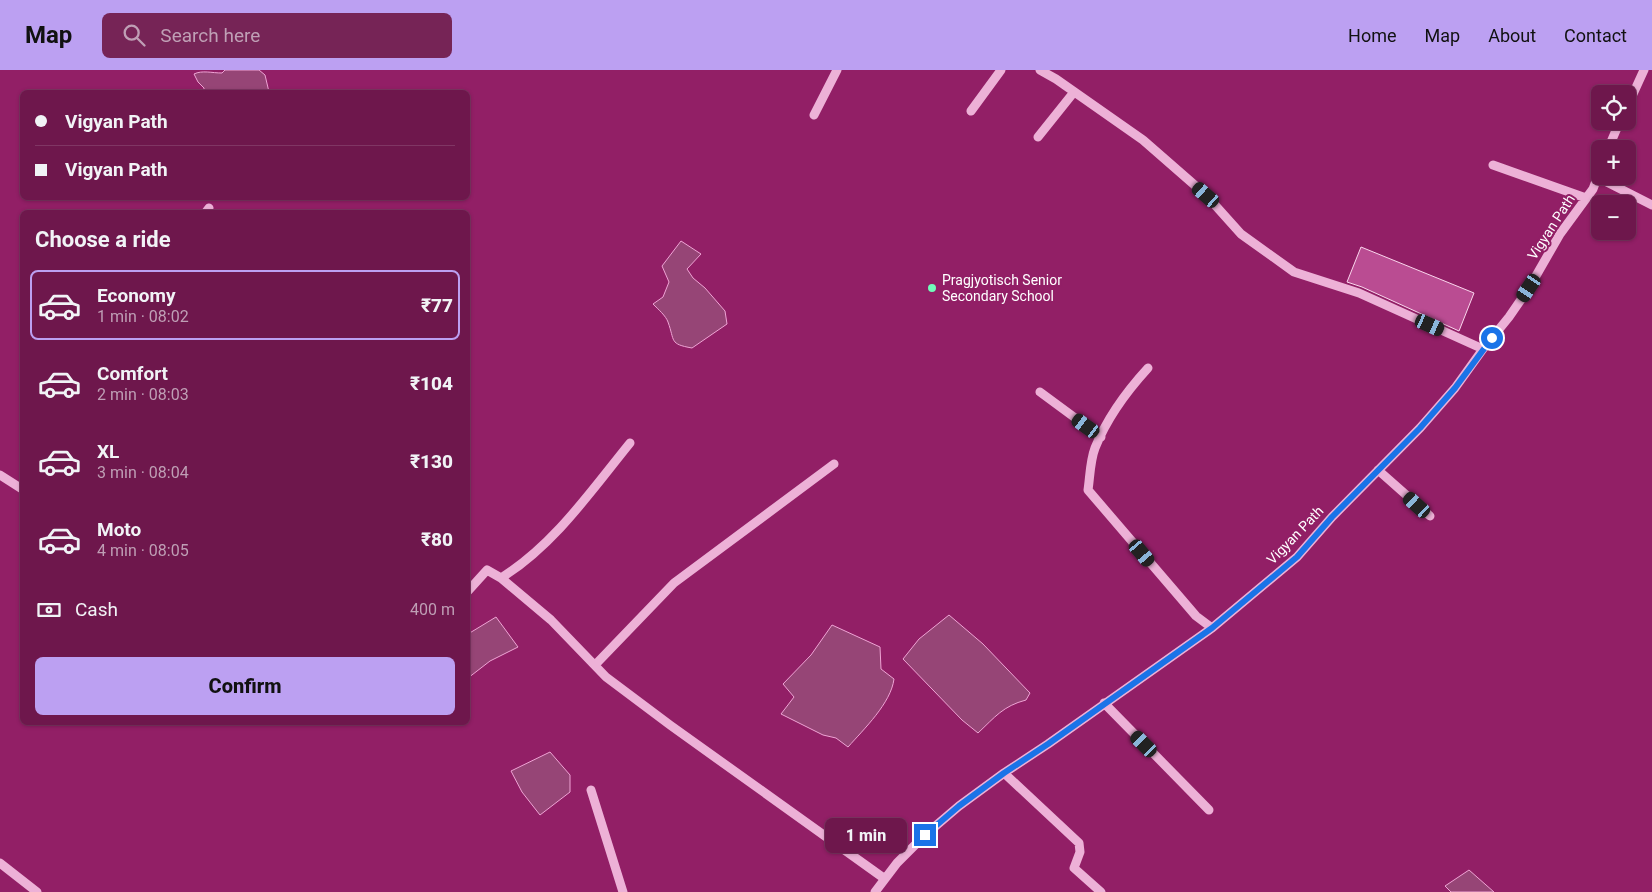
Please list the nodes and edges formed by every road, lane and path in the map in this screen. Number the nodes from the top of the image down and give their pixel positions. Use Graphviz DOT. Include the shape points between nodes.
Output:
graph roads {
  1 [pos="837,70"];
  2 [pos="1000,70"];
  3 [pos="1040,70"];
  4 [pos="1644,70"];
  5 [pos="1636,88"];
  6 [pos="1074,92"];
  7 [pos="971,111"];
  8 [pos="814,115"];
  9 [pos="1038,137"];
  10 [pos="1493,165"];
  11 [pos="1595,185"];
  12 [pos="1618,185"];
  13 [pos="1586,198"];
  14 [pos="1652,205"];
  15 [pos="1483,349"];
  16 [pos="1148,368"];
  17 [pos="1040,392"];
  18 [pos="1101,437"];
  19 [pos="630,443"];
  20 [pos="834,464"];
  21 [pos="1378,470"];
  22 [pos="0,475"];
  23 [pos="20,486"];
  24 [pos="1430,516"];
  25 [pos="501,578"];
  26 [pos="470,589"];
  27 [pos="1212,628"];
  28 [pos="595,665"];
  29 [pos="1104,704"];
  30 [pos="1004,773"];
  31 [pos="591,790"];
  32 [pos="1209,810"];
  33 [pos="0,863"];
  34 [pos="885,879"];
  35 [pos="37,892"];
  36 [pos="623,892"];
  37 [pos="875,892"];
  38 [pos="1102,892"];
  1 -- 8 [label="street"];
  2 -- 7 [label="street"];
  3 -- 6 [label="street"];
  4 -- 5 [label="street"];
  6 -- 9 [label="street"];
  6 -- 15 [label="street" via="1143,140 1206,195 1241,234 1294,272 1359,293"];
  10 -- 13 [label="street"];
  11 -- 13 [label="street, Vigyan Path"];
  12 -- 14 [label="street"];
  13 -- 15 [label="street, Vigyan Path" via="1514,310"];
  15 -- 21 [label="street, Vigyan Path" via="1455,388"];
  16 -- 18 [label="street" via="1130,387"];
  17 -- 18 [label="street"];
  18 -- 27 [label="street" via="1095,450 1088,490 1196,616"];
  19 -- 25 [label="street" via="566,522"];
  20 -- 28 [label="street" via="674,583"];
  21 -- 24 [label="street"];
  21 -- 27 [label="street, Vigyan Path" via="1297,557"];
  22 -- 23 [label="street"];
  25 -- 26 [label="street" via="487,570"];
  25 -- 28 [label="street" via="552,620"];
  27 -- 29 [label="street, Vigyan Path"];
  28 -- 34 [label="street" via="670,725"];
  29 -- 30 [label="street, Vigyan Path"];
  29 -- 32 [label="street"];
  30 -- 34 [label="street, Vigyan Path" via="925,835"];
  30 -- 38 [label="street" via="1079,843 1080,852 1074,868"];
  31 -- 36 [label="street"];
  33 -- 35 [label="street"];
  34 -- 37 [label="street, Vigyan Path"];
}
